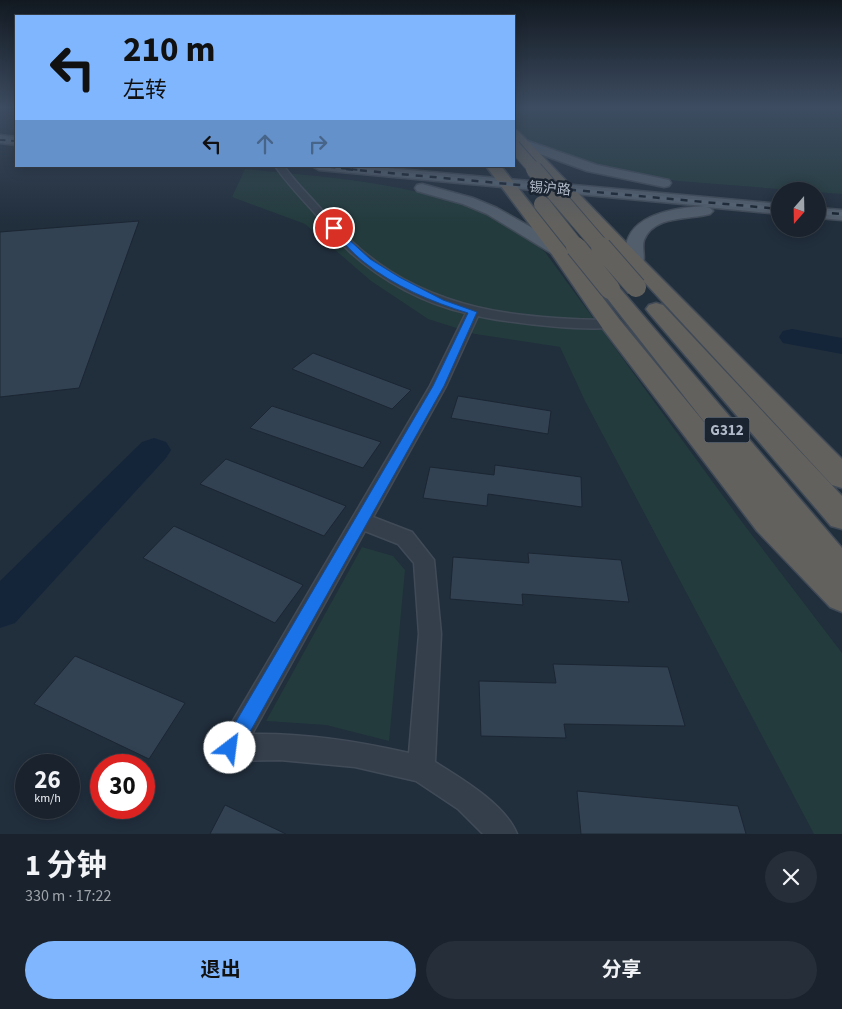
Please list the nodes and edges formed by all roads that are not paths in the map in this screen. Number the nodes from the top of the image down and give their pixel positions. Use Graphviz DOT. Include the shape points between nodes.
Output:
graph roads {
  1 [pos="522,147"];
  2 [pos="523,147"];
  3 [pos="531,147"];
  4 [pos="280,167"];
  5 [pos="312,167"];
  6 [pos="345,167"];
  7 [pos="410,167"];
  8 [pos="503,173"];
  9 [pos="561,185"];
  10 [pos="771,203"];
  11 [pos="771,204"];
  12 [pos="771,204"];
  13 [pos="826,205"];
  14 [pos="842,206"];
  15 [pos="826,213"];
  16 [pos="842,215"];
  17 [pos="557,249"];
  18 [pos="636,275"];
  19 [pos="473,312"];
  20 [pos="611,324"];
  21 [pos="842,477"];
  22 [pos="842,517"];
  23 [pos="362,521"];
  24 [pos="842,572"];
  25 [pos="842,596"];
  26 [pos="421,769"];
  27 [pos="503,834"];
  1 -- 18 [label="highway, G312, bridge"];
  2 -- 9 [label="highway"];
  3 -- 10 [label="main road" via="597,170"];
  4 -- 19 [label="street" via="346,242 367,260 440,302"];
  5 -- 17 [label="main road" via="444,194 492,211"];
  6 -- 8 [label="main road, 锡沪路"];
  7 -- 8 [label="main road"];
  8 -- 9 [label="main road, 锡沪路"];
  8 -- 17 [label="highway"];
  8 -- 24 [label="highway, G312, bridge" via="610,289"];
  9 -- 11 [label="main road, 锡沪路"];
  9 -- 18 [label="highway"];
  12 -- 18 [label="main road" via="696,212 664,218 643,228 635,241"];
  13 -- 14 [label="main road"];
  15 -- 16 [label="main road"];
  17 -- 20 [label="highway"];
  18 -- 21 [label="highway"];
  18 -- 22 [label="highway, G312"];
  19 -- 20 [label="street" via="579,324"];
  19 -- 23 [label="street" via="438,386"];
  20 -- 25 [label="highway" via="768,522"];
  23 -- 26 [label="street" via="405,538 424,560 430,634"];
  23 -- 26 [label="street" via="230,748 280,747 355,754"];
  26 -- 27 [label="street" via="468,799"];
}
